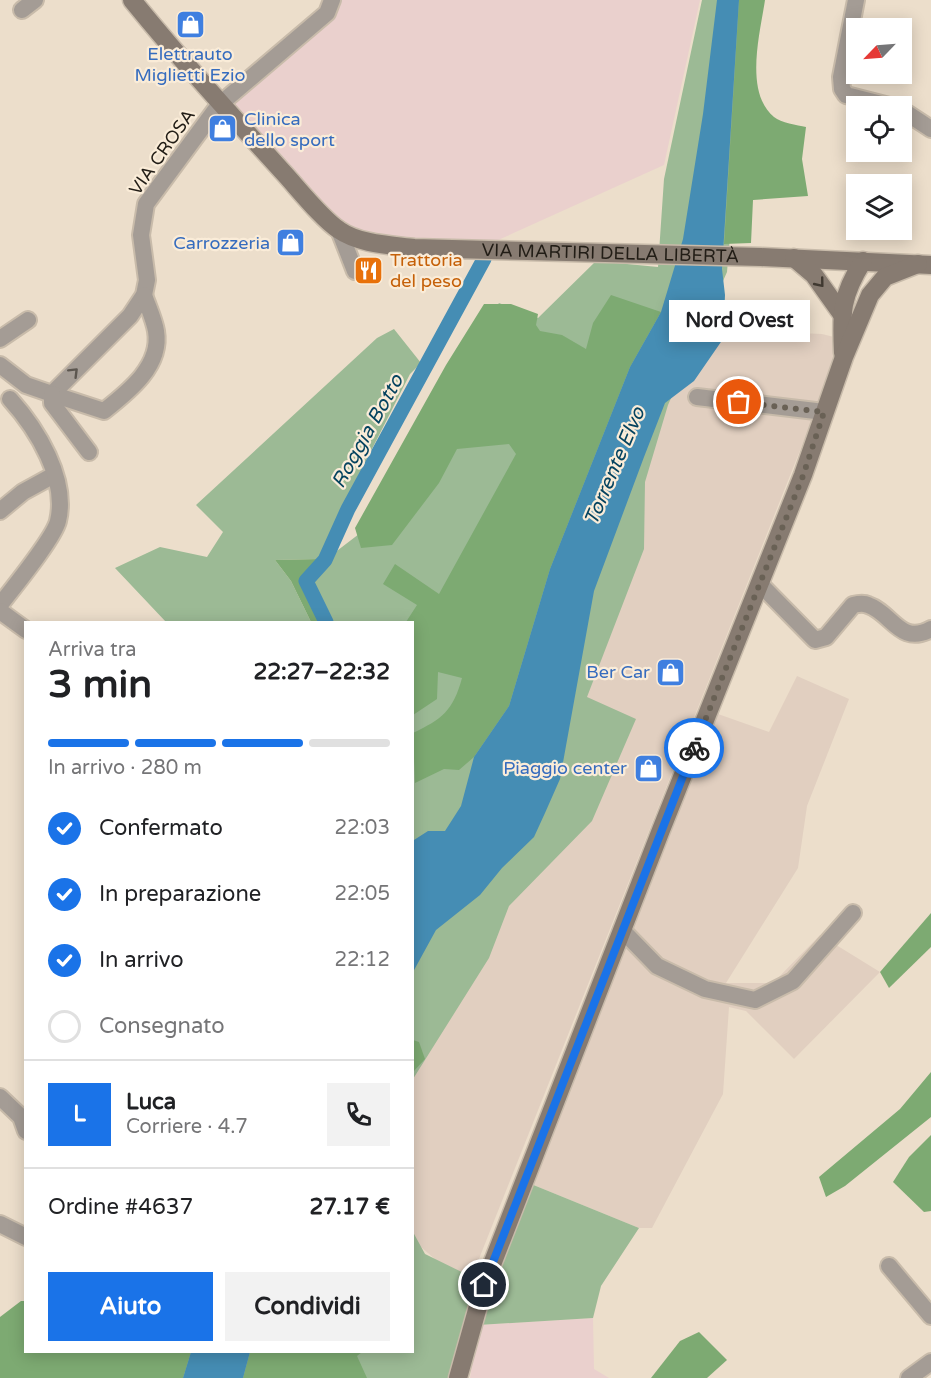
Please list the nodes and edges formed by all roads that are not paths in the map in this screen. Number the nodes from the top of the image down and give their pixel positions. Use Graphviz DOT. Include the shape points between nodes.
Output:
graph roads {
  1 [pos="132,0"];
  2 [pos="856,0"];
  3 [pos="325,4"];
  4 [pos="850,96"];
  5 [pos="219,105"];
  6 [pos="912,117"];
  7 [pos="931,129"];
  8 [pos="339,230"];
  9 [pos="794,258"];
  10 [pos="863,261"];
  11 [pos="924,264"];
  12 [pos="355,271"];
  13 [pos="144,295"];
  14 [pos="870,295"];
  15 [pos="841,313"];
  16 [pos="28,320"];
  17 [pos="0,339"];
  18 [pos="844,357"];
  19 [pos="0,364"];
  20 [pos="26,385"];
  21 [pos="52,394"];
  22 [pos="697,398"];
  23 [pos="5,404"];
  24 [pos="824,412"];
  25 [pos="89,452"];
  26 [pos="54,475"];
  27 [pos="0,511"];
  28 [pos="760,584"];
  29 [pos="0,606"];
  30 [pos="0,611"];
  31 [pos="931,628"];
  32 [pos="24,629"];
  33 [pos="853,913"];
  34 [pos="622,930"];
  35 [pos="0,1097"];
  36 [pos="24,1125"];
  37 [pos="0,1224"];
  38 [pos="24,1236"];
  39 [pos="889,1266"];
  40 [pos="931,1316"];
  41 [pos="931,1362"];
  42 [pos="458,1378"];
  43 [pos="909,1378"];
  1 -- 5 [label="street, VIA MARTIRI DELLA LIBERTÀ"];
  2 -- 4 [label="street" via="841,77 842,89"];
  3 -- 5 [label="street, VIA CROSA"];
  5 -- 8 [label="street, VIA MARTIRI DELLA LIBERTÀ"];
  5 -- 13 [label="street, VIA CROSA" via="146,204 141,235 147,280"];
  6 -- 7 [label="street"];
  8 -- 9 [label="street, VIA MARTIRI DELLA LIBERTÀ" via="378,243 414,248"];
  8 -- 12 [label="street"];
  9 -- 10 [label="street"];
  9 -- 15 [label="street, one-way" via="814,275"];
  10 -- 11 [label="street"];
  10 -- 14 [label="street"];
  10 -- 15 [label="street" via="845,292"];
  11 -- 14 [label="street" via="885,278"];
  21 -- 13 [label="street, one-way" via="130,316"];
  13 -- 21 [label="street, VIA CROSA" via="156,332 155,350 130,391 104,411"];
  14 -- 18 [label="street"];
  15 -- 18 [label="street"];
  16 -- 17 [label="street"];
  18 -- 24 [label="street"];
  19 -- 20 [label="street, VIA CROSA"];
  20 -- 21 [label="street, VIA CROSA"];
  20 -- 23 [label="street"];
  21 -- 25 [label="street" via="52,403"];
  22 -- 24 [label="street"];
  23 -- 26 [label="street" via="37,435"];
  24 -- 28 [label="street"];
  26 -- 27 [label="street" via="23,492"];
  26 -- 29 [label="street" via="61,493 58,523"];
  28 -- 31 [label="street" via="815,640 826,637 853,604 867,604 904,632 921,634"];
  28 -- 34 [label="street"];
  30 -- 32 [label="street"];
  33 -- 34 [label="street" via="793,981 755,1000 705,989 657,966"];
  34 -- 42 [label="street" via="484,1285"];
  35 -- 36 [label="street" via="21,1117"];
  37 -- 38 [label="street"];
  39 -- 40 [label="street"];
  41 -- 43 [label="street"];
}
